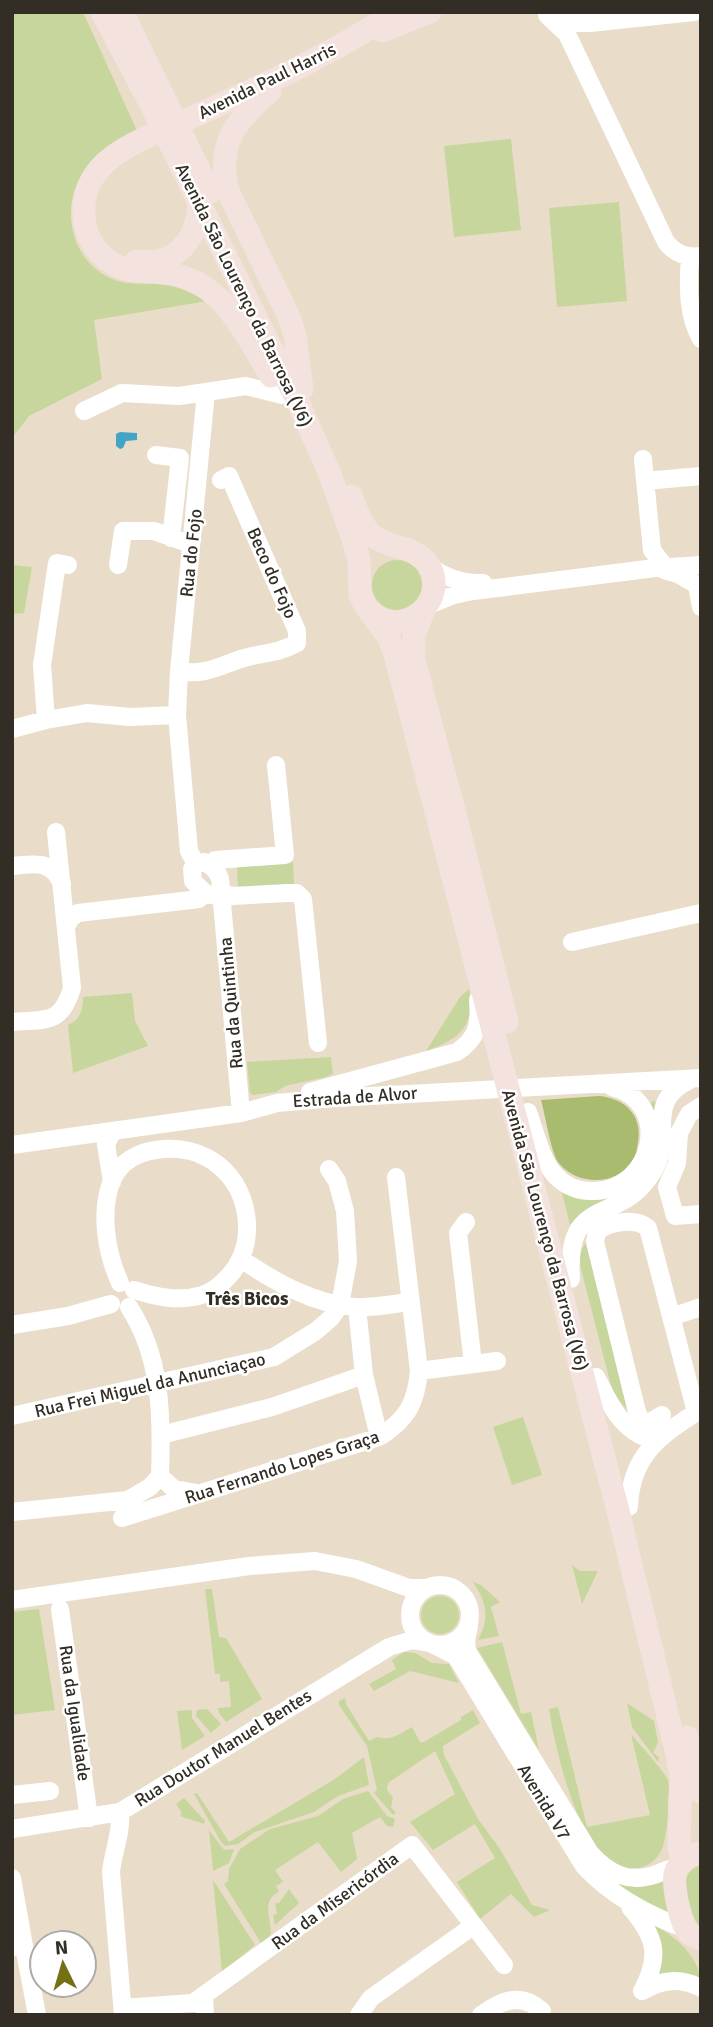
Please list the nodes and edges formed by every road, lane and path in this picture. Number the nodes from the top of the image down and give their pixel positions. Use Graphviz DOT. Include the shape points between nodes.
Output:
graph roads {
  1 [pos="102,12"];
  2 [pos="122,12"];
  3 [pos="395,12"];
  4 [pos="430,12"];
  5 [pos="694,12"];
  6 [pos="544,14"];
  7 [pos="590,23"];
  8 [pos="576,54"];
  9 [pos="270,91"];
  10 [pos="156,98"];
  11 [pos="188,163"];
  12 [pos="199,204"];
  13 [pos="695,257"];
  14 [pos="701,339"];
  15 [pos="206,392"];
  16 [pos="292,392"];
  17 [pos="84,411"];
  18 [pos="156,455"];
  19 [pos="643,459"];
  20 [pos="328,472"];
  21 [pos="701,476"];
  22 [pos="221,480"];
  23 [pos="645,481"];
  24 [pos="171,538"];
  25 [pos="192,544"];
  26 [pos="404,548"];
  27 [pos="68,565"];
  28 [pos="118,565"];
  29 [pos="428,565"];
  30 [pos="660,567"];
  31 [pos="567,578"];
  32 [pos="700,585"];
  33 [pos="362,597"];
  34 [pos="426,608"];
  35 [pos="178,671"];
  36 [pos="177,715"];
  37 [pos="46,720"];
  38 [pos="12,729"];
  39 [pos="276,765"];
  40 [pos="56,832"];
  41 [pos="203,864"];
  42 [pos="12,866"];
  43 [pos="62,890"];
  44 [pos="214,893"];
  45 [pos="96,909"];
  46 [pos="701,913"];
  47 [pos="66,927"];
  48 [pos="572,942"];
  49 [pos="476,963"];
  50 [pos="12,1022"];
  51 [pos="318,1043"];
  52 [pos="696,1078"];
  53 [pos="602,1085"];
  54 [pos="277,1104"];
  55 [pos="701,1106"];
  56 [pos="528,1112"];
  57 [pos="241,1113"];
  58 [pos="105,1136"];
  59 [pos="12,1144"];
  60 [pos="135,1156"];
  61 [pos="329,1169"];
  62 [pos="396,1177"];
  63 [pos="112,1182"];
  64 [pos="701,1214"];
  65 [pos="466,1222"];
  66 [pos="241,1259"];
  67 [pos="571,1279"];
  68 [pos="123,1296"];
  69 [pos="410,1302"];
  70 [pos="349,1306"];
  71 [pos="701,1307"];
  72 [pos="671,1317"];
  73 [pos="12,1325"];
  74 [pos="497,1361"];
  75 [pos="473,1364"];
  76 [pos="419,1371"];
  77 [pos="364,1375"];
  78 [pos="596,1377"];
  79 [pos="157,1384"];
  80 [pos="698,1410"];
  81 [pos="12,1416"];
  82 [pos="665,1423"];
  83 [pos="161,1435"];
  84 [pos="379,1437"];
  85 [pos="160,1476"];
  86 [pos="201,1494"];
  87 [pos="629,1507"];
  88 [pos="12,1512"];
  89 [pos="122,1518"];
  90 [pos="356,1569"];
  91 [pos="426,1588"];
  92 [pos="12,1600"];
  93 [pos="60,1609"];
  94 [pos="410,1613"];
  95 [pos="468,1626"];
  96 [pos="430,1643"];
  97 [pos="389,1647"];
  98 [pos="50,1791"];
  99 [pos="701,1792"];
  100 [pos="12,1795"];
  101 [pos="120,1812"];
  102 [pos="89,1818"];
  103 [pos="12,1829"];
  104 [pos="687,1861"];
  105 [pos="12,1878"];
  106 [pos="621,1897"];
  107 [pos="473,1926"];
  108 [pos="695,1939"];
  109 [pos="18,1946"];
  110 [pos="503,1965"];
  111 [pos="701,1988"];
  112 [pos="204,1996"];
  113 [pos="542,2011"];
  114 [pos="123,2012"];
  115 [pos="37,2015"];
  116 [pos="205,2015"];
  117 [pos="359,2015"];
  118 [pos="481,2015"];
  1 -- 10 [label="main road, Avenida São Lourenço da Barrosa (V6)"];
  2 -- 10 [label="main road, Avenida São Lourenço da Barrosa (V6)"];
  3 -- 16 [label="main road, Avenida Paul Harris" via="309,62 137,144 109,160 89,185 86,228 104,257 126,271 187,278 214,293"];
  4 -- 9 [label="main road, Avenida Paul Harris" via="382,31"];
  5 -- 7 [label="street"];
  6 -- 7 [label="street"];
  6 -- 8 [label="street" via="567,34"];
  7 -- 8 [label="street" via="574,35"];
  8 -- 13 [label="street" via="666,242 671,250"];
  9 -- 12 [label="main road" via="120,165 99,188 97,228 112,250 129,260 163,260 193,234"];
  9 -- 16 [label="main road" via="235,126 223,172 295,335"];
  10 -- 11 [label="main road, Avenida São Lourenço da Barrosa (V6)"];
  11 -- 12 [label="main road, Avenida São Lourenço da Barrosa (V6)"];
  11 -- 16 [label="main road, Avenida São Lourenço da Barrosa (V6)" via="250,282"];
  12 -- 20 [label="main road, Avenida São Lourenço da Barrosa (V6)" via="298,400"];
  13 -- 14 [label="street" via="689,298"];
  15 -- 16 [label="street" via="246,386"];
  15 -- 17 [label="street" via="179,396 122,393"];
  15 -- 25 [label="street, Rua do Fojo"];
  16 -- 20 [label="main road"];
  16 -- 26 [label="main road, Avenida São Lourenço da Barrosa (V6)" via="369,533"];
  18 -- 24 [label="street" via="180,458"];
  19 -- 23 [label="street"];
  20 -- 33 [label="main road, Avenida São Lourenço da Barrosa (V6)" via="359,559"];
  21 -- 23 [label="street"];
  22 -- 35 [label="street, Beco do Fojo" via="229,476 297,631 297,643 281,652 239,659 195,674"];
  23 -- 30 [label="street" via="652,550"];
  24 -- 25 [label="street"];
  24 -- 28 [label="street" via="154,531 124,531"];
  25 -- 35 [label="street, Rua do Fojo"];
  26 -- 29 [label="main road, Avenida São Lourenço da Barrosa (V6)"];
  26 -- 33 [label="main road" via="384,549 371,558 363,568"];
  27 -- 37 [label="street" via="57,563 42,665"];
  29 -- 31 [label="street" via="454,580 473,583"];
  29 -- 34 [label="main road, Avenida São Lourenço da Barrosa (V6)" via="433,594"];
  30 -- 31 [label="street"];
  30 -- 32 [label="street"];
  31 -- 34 [label="street" via="454,595"];
  33 -- 34 [label="main road" via="377,617 390,622 415,618"];
  33 -- 49 [label="main road, Avenida São Lourenço da Barrosa (V6)" via="396,658"];
  34 -- 56 [label="main road, Avenida São Lourenço da Barrosa (V6)" via="414,635 414,661"];
  35 -- 36 [label="street, Rua do Fojo"];
  36 -- 37 [label="street" via="87,713"];
  36 -- 41 [label="street" via="189,852"];
  37 -- 38 [label="street"];
  39 -- 41 [label="street" via="285,855"];
  40 -- 43 [label="street"];
  41 -- 44 [label="street, Rua da Quintinha" via="221,878"];
  42 -- 43 [label="street" via="50,867"];
  43 -- 45 [label="street" via="70,904"];
  43 -- 47 [label="street"];
  44 -- 45 [label="street" via="199,899"];
  44 -- 51 [label="street" via="288,892 303,899"];
  44 -- 57 [label="street, Rua da Quintinha" via="222,904"];
  45 -- 47 [label="street" via="78,913"];
  46 -- 48 [label="street"];
  47 -- 50 [label="street" via="72,988 66,1008 54,1017"];
  49 -- 54 [label="street" via="478,1027 467,1045 457,1052"];
  49 -- 104 [label="main road, Avenida São Lourenço da Barrosa (V6)" via="677,1754 679,1846"];
  52 -- 53 [label="street, Estrada de Alvor"];
  52 -- 67 [label="street" via="672,1091 664,1103 662,1151 650,1177 634,1194 588,1219 576,1232 569,1258"];
  53 -- 54 [label="street, Estrada de Alvor" via="446,1090"];
  53 -- 56 [label="street" via="625,1090 643,1105 648,1117 645,1158 629,1179 611,1189 576,1189 554,1174"];
  54 -- 57 [label="street, Estrada de Alvor"];
  55 -- 64 [label="street" via="689,1114 679,1133 677,1163 667,1187 675,1216"];
  56 -- 67 [label="main road, Avenida São Lourenço da Barrosa (V6)"];
  57 -- 58 [label="street, Estrada de Alvor"];
  58 -- 59 [label="street, Estrada de Alvor"];
  58 -- 60 [label="street" via="115,1155"];
  58 -- 63 [label="street"];
  60 -- 63 [label="street"];
  60 -- 66 [label="street" via="183,1149 202,1154 228,1173 246,1214 246,1247"];
  61 -- 70 [label="street" via="345,1211"];
  62 -- 69 [label="street, Rua Fernando Lopes Graça"];
  63 -- 68 [label="street" via="106,1230"];
  65 -- 75 [label="street" via="458,1233"];
  66 -- 68 [label="street" via="220,1286 205,1295"];
  66 -- 70 [label="street" via="283,1285"];
  67 -- 78 [label="main road, Avenida São Lourenço da Barrosa (V6)"];
  68 -- 73 [label="street" via="68,1316"];
  68 -- 79 [label="street" via="151,1349"];
  69 -- 70 [label="street"];
  69 -- 76 [label="street, Rua Fernando Lopes Graça"];
  70 -- 77 [label="street"];
  70 -- 79 [label="street, Rua Frei Miguel da Anunciaçao" via="274,1357"];
  71 -- 72 [label="street"];
  72 -- 80 [label="street"];
  72 -- 82 [label="street" via="648,1228 636,1222 602,1227 595,1242 637,1412 647,1424"];
  74 -- 75 [label="street"];
  75 -- 76 [label="street"];
  76 -- 84 [label="street, Rua Fernando Lopes Graça" via="417,1390 405,1416"];
  77 -- 83 [label="street" via="272,1407"];
  77 -- 84 [label="street"];
  78 -- 82 [label="street" via="625,1425 642,1436"];
  78 -- 87 [label="main road, Avenida São Lourenço da Barrosa (V6)"];
  79 -- 81 [label="street, Rua Frei Miguel da Anunciaçao"];
  79 -- 83 [label="street"];
  80 -- 82 [label="street"];
  82 -- 87 [label="street" via="638,1462 629,1488"];
  83 -- 85 [label="street"];
  84 -- 86 [label="street, Rua Fernando Lopes Graça"];
  85 -- 86 [label="street" via="174,1489"];
  85 -- 88 [label="street" via="150,1488 128,1500"];
  86 -- 89 [label="street, Rua Fernando Lopes Graça"];
  87 -- 99 [label="main road, Avenida São Lourenço da Barrosa (V6)"];
  90 -- 91 [label="street" via="409,1588"];
  90 -- 92 [label="street" via="315,1561 282,1563"];
  90 -- 94 [label="street" via="403,1599"];
  91 -- 94 [label="street" via="415,1598"];
  91 -- 95 [label="street" via="443,1585 460,1592 470,1608"];
  93 -- 102 [label="street, Rua da Igualidade"];
  94 -- 96 [label="street" via="415,1631"];
  94 -- 97 [label="street" via="403,1633"];
  95 -- 96 [label="street" via="457,1640 445,1645"];
  95 -- 104 [label="street, Avenida V7" via="467,1651 590,1853 613,1874 626,1878 641,1878"];
  96 -- 97 [label="street" via="412,1640"];
  96 -- 106 [label="street, Avenida V7" via="456,1657 584,1866"];
  97 -- 101 [label="street, Rua Doutor Manuel Bentes"];
  98 -- 100 [label="street"];
  101 -- 102 [label="street"];
  101 -- 114 [label="street, Rua Doutor Manuel Bentes" via="111,1872"];
  102 -- 103 [label="street"];
  104 -- 108 [label="main road, Avenida São Lourenço da Barrosa (V6)" via="675,1875 678,1907"];
  105 -- 109 [label="street"];
  106 -- 108 [label="street, Avenida V7"];
  106 -- 111 [label="street" via="645,1924 655,1954 642,1991 677,1980"];
  107 -- 110 [label="street, Rua da Misericórdia"];
  107 -- 112 [label="street, Rua da Misericórdia" via="412,1845"];
  107 -- 117 [label="street" via="371,1998"];
  109 -- 115 [label="street"];
  112 -- 114 [label="street" via="193,2003"];
  112 -- 116 [label="street"];
  113 -- 118 [label="street" via="519,1999 495,2005"];
}
